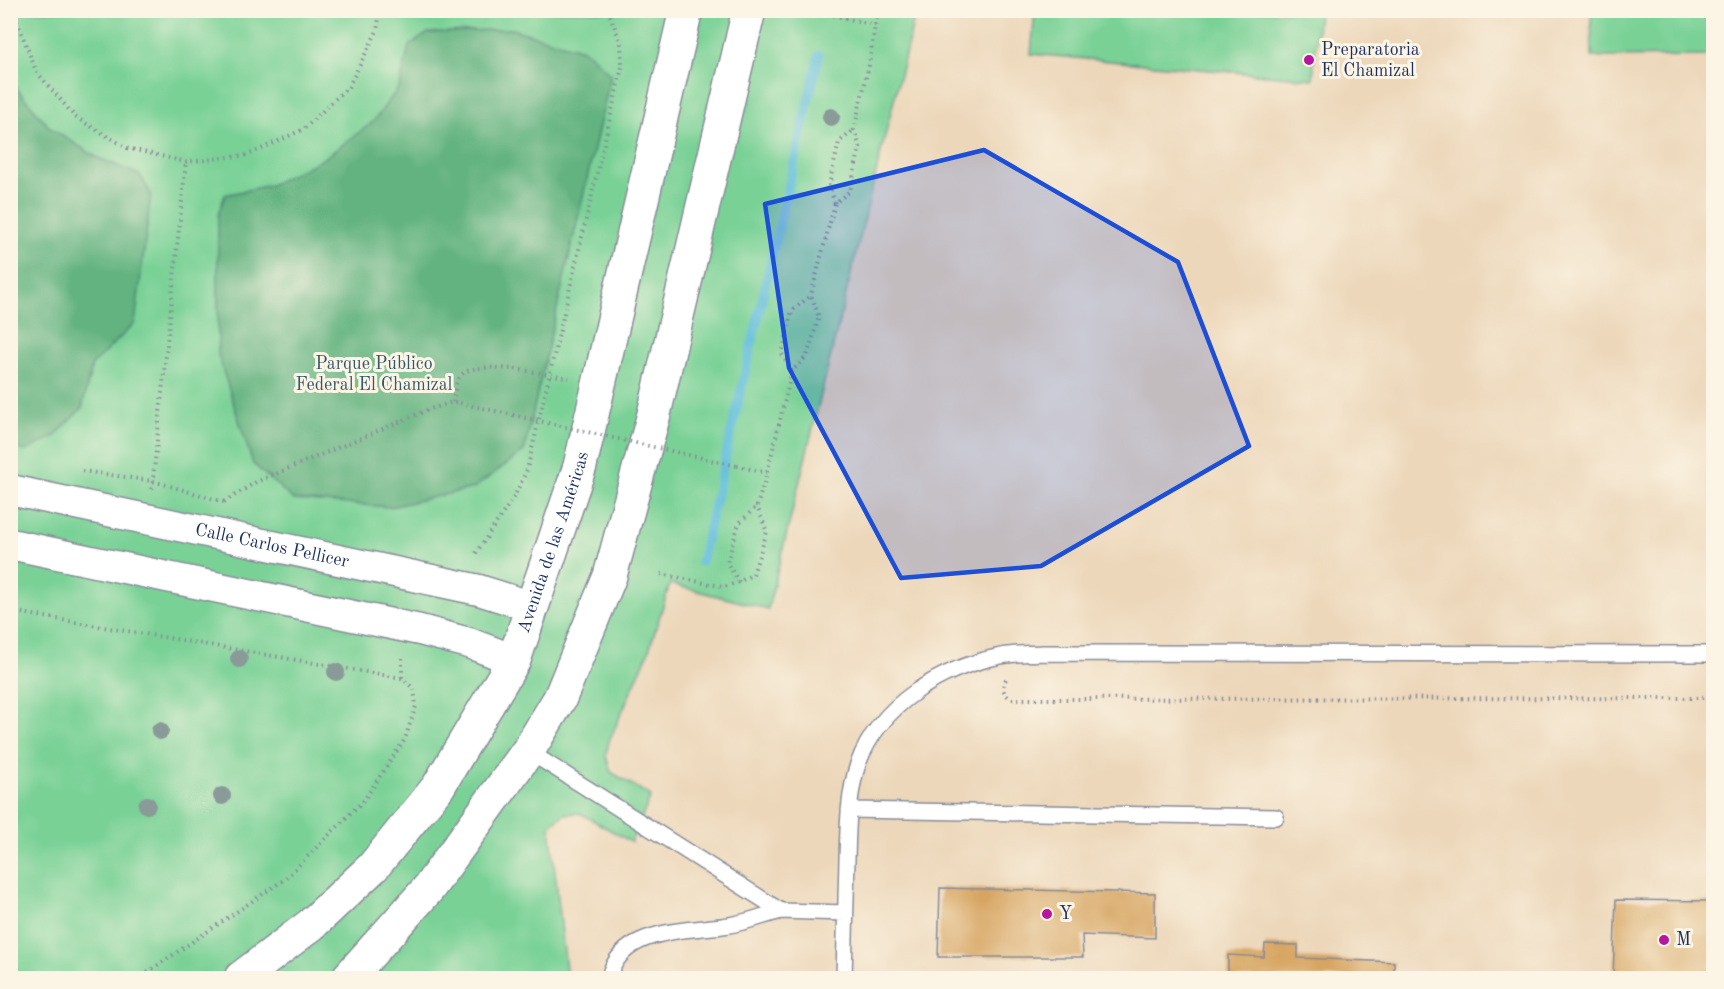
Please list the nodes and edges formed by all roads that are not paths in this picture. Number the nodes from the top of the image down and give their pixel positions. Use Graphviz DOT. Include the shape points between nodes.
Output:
graph roads {
  1 [pos="686,10"];
  2 [pos="749,10"];
  3 [pos="10,490"];
  4 [pos="10,544"];
  5 [pos="533,607"];
  6 [pos="1713,654"];
  7 [pos="514,660"];
  8 [pos="528,751"];
  9 [pos="849,810"];
  10 [pos="1276,817"];
  11 [pos="781,911"];
  12 [pos="845,913"];
  13 [pos="241,978"];
  14 [pos="348,978"];
  15 [pos="609,978"];
  16 [pos="844,978"];
  1 -- 5 [label="highway, Avenida de las Américas" via="580,466"];
  2 -- 8 [label="highway" via="654,414 610,576 560,698"];
  3 -- 5 [label="street, Calle Carlos Pellicer" via="479,590"];
  4 -- 7 [label="street" via="420,630"];
  5 -- 7 [label="highway, Avenida de las Américas"];
  6 -- 9 [label="lane" via="1003,655 963,666 930,682 893,710 878,726 858,764"];
  7 -- 13 [label="highway, Avenida de las Américas" via="438,788 373,867 312,924"];
  8 -- 11 [label="lane"];
  8 -- 14 [label="highway" via="428,889"];
  9 -- 10 [label="lane"];
  9 -- 12 [label="lane"];
  11 -- 12 [label="lane"];
  11 -- 15 [label="lane" via="724,926 656,934 630,946 612,967"];
  12 -- 16 [label="lane"];
}
